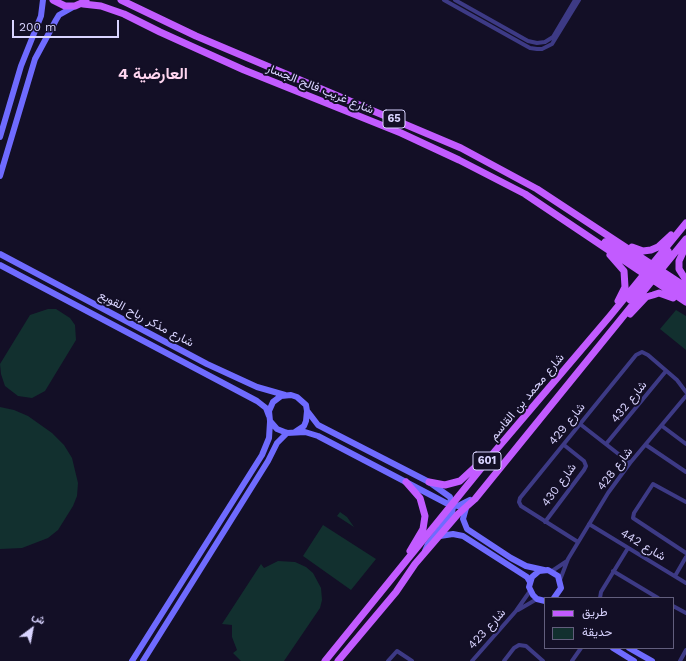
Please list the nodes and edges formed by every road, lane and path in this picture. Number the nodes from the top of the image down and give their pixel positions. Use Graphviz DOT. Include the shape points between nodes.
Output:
graph roads {
  1 [pos="43,0"];
  2 [pos="53,0"];
  3 [pos="121,0"];
  4 [pos="444,0"];
  5 [pos="455,0"];
  6 [pos="574,0"];
  7 [pos="579,0"];
  8 [pos="85,2"];
  9 [pos="75,6"];
  10 [pos="0,137"];
  11 [pos="0,176"];
  12 [pos="686,222"];
  13 [pos="602,231"];
  14 [pos="594,239"];
  15 [pos="686,239"];
  16 [pos="686,246"];
  17 [pos="0,254"];
  18 [pos="0,265"];
  19 [pos="653,272"];
  20 [pos="686,280"];
  21 [pos="686,287"];
  22 [pos="686,294"];
  23 [pos="686,303"];
  24 [pos="610,316"];
  25 [pos="610,334"];
  26 [pos="666,371"];
  27 [pos="686,392"];
  28 [pos="285,395"];
  29 [pos="686,396"];
  30 [pos="308,411"];
  31 [pos="270,418"];
  32 [pos="580,424"];
  33 [pos="662,426"];
  34 [pos="295,432"];
  35 [pos="287,433"];
  36 [pos="606,444"];
  37 [pos="686,444"];
  38 [pos="564,445"];
  39 [pos="646,445"];
  40 [pos="496,450"];
  41 [pos="630,463"];
  42 [pos="686,472"];
  43 [pos="406,482"];
  44 [pos="429,482"];
  45 [pos="475,499"];
  46 [pos="686,502"];
  47 [pos="452,505"];
  48 [pos="466,508"];
  49 [pos="545,522"];
  50 [pos="590,524"];
  51 [pos="467,529"];
  52 [pos="440,536"];
  53 [pos="463,536"];
  54 [pos="578,542"];
  55 [pos="628,548"];
  56 [pos="686,553"];
  57 [pos="424,555"];
  58 [pos="686,558"];
  59 [pos="408,559"];
  60 [pos="568,559"];
  61 [pos="544,570"];
  62 [pos="552,571"];
  63 [pos="613,572"];
  64 [pos="675,576"];
  65 [pos="560,580"];
  66 [pos="530,582"];
  67 [pos="686,583"];
  68 [pos="530,591"];
  69 [pos="560,595"];
  70 [pos="600,597"];
  71 [pos="656,597"];
  72 [pos="172,598"];
  73 [pos="537,599"];
  74 [pos="544,601"];
  75 [pos="180,602"];
  76 [pos="674,607"];
  77 [pos="516,611"];
  78 [pos="686,613"];
  79 [pos="580,649"];
  80 [pos="615,649"];
  81 [pos="631,649"];
  82 [pos="686,650"];
  83 [pos="132,661"];
  84 [pos="143,661"];
  85 [pos="325,661"];
  86 [pos="338,661"];
  87 [pos="388,661"];
  88 [pos="412,661"];
  89 [pos="472,661"];
  90 [pos="504,661"];
  91 [pos="543,661"];
  92 [pos="572,661"];
  93 [pos="634,661"];
  94 [pos="652,661"];
  95 [pos="680,661"];
  1 -- 10 [label="street" via="41,16 21,66"];
  2 -- 9 [label="main road, 65" via="66,6"];
  3 -- 13 [label="main road, شارع غريب فالح الجسار / 65" via="196,36 461,148 537,189"];
  4 -- 7 [label="street" via="530,48 537,49 552,44"];
  5 -- 6 [label="street" via="524,39 536,43 545,42 553,37"];
  8 -- 9 [label="main road, 65"];
  8 -- 14 [label="main road, شارع غريب فالح الجسار / 65" via="117,11 244,70 437,149 525,194"];
  9 -- 11 [label="street" via="56,20 35,59"];
  12 -- 13 [label="main road" via="658,247 643,251"];
  12 -- 19 [label="main road, شارع محمد بن القاسم / 601"];
  13 -- 19 [label="main road, شارع غريب فالح الجسار / 65"];
  14 -- 19 [label="main road" via="610,245"];
  14 -- 24 [label="main road" via="624,271 625,287"];
  15 -- 19 [label="main road, شارع محمد بن القاسم / 601"];
  16 -- 20 [label="main road" via="679,261 679,269"];
  17 -- 28 [label="street, شارع مذكر رباح القوبع" via="207,364 257,387"];
  18 -- 31 [label="street, شارع مذكر رباح القوبع" via="257,401 266,408"];
  19 -- 21 [label="main road"];
  19 -- 22 [label="main road"];
  19 -- 23 [label="main road"];
  19 -- 24 [label="main road, شارع محمد بن القاسم / 601"];
  19 -- 25 [label="main road, شارع محمد بن القاسم / 601"];
  23 -- 25 [label="main road" via="659,293 646,297"];
  24 -- 40 [label="main road, شارع محمد بن القاسم / 601"];
  25 -- 45 [label="main road, شارع محمد بن القاسم / 601"];
  26 -- 27 [label="street, شارع 429"];
  26 -- 32 [label="street, شارع 429" via="642,352 636,355"];
  26 -- 36 [label="street, شارع 432"];
  28 -- 30 [label="street" via="302,400"];
  28 -- 31 [label="street" via="273,402"];
  29 -- 33 [label="street, شارع 428"];
  30 -- 34 [label="street" via="306,421"];
  30 -- 44 [label="street" via="318,425"];
  31 -- 35 [label="street" via="277,429"];
  31 -- 72 [label="street" via="270,432 265,449"];
  32 -- 36 [label="street"];
  32 -- 38 [label="street, شارع 429"];
  33 -- 37 [label="street"];
  33 -- 39 [label="street, شارع 428"];
  34 -- 35 [label="street"];
  34 -- 43 [label="street" via="318,436"];
  35 -- 75 [label="street" via="277,443"];
  36 -- 41 [label="street"];
  38 -- 49 [label="street, شارع 430" via="584,461 586,466"];
  38 -- 49 [label="street, شارع 429" via="528,486 519,502"];
  39 -- 41 [label="street, شارع 428"];
  39 -- 42 [label="street"];
  40 -- 44 [label="main road" via="460,481 445,485"];
  40 -- 47 [label="main road, شارع محمد بن القاسم / 601"];
  41 -- 50 [label="street, شارع 428"];
  43 -- 47 [label="street"];
  43 -- 59 [label="main road" via="420,498 425,516 423,529"];
  44 -- 47 [label="street" via="448,495"];
  45 -- 47 [label="street" via="461,506"];
  45 -- 48 [label="main road, شارع محمد بن القاسم / 601"];
  46 -- 56 [label="street" via="653,484 633,518"];
  47 -- 57 [label="street" via="452,513 428,544"];
  47 -- 59 [label="main road, شارع محمد بن القاسم / 601"];
  48 -- 51 [label="street" via="463,519"];
  48 -- 52 [label="main road, شارع محمد بن القاسم / 601"];
  49 -- 54 [label="street, شارع 429"];
  50 -- 54 [label="street, شارع 428"];
  50 -- 55 [label="street, شارع 442"];
  51 -- 53 [label="street" via="463,531"];
  51 -- 61 [label="street" via="526,566"];
  52 -- 53 [label="street"];
  52 -- 57 [label="main road, شارع محمد بن القاسم / 601"];
  53 -- 66 [label="street"];
  54 -- 60 [label="street, شارع 428"];
  55 -- 63 [label="street"];
  55 -- 64 [label="street, شارع 442"];
  57 -- 86 [label="main road, شارع محمد بن القاسم / 601"];
  58 -- 64 [label="street"];
  59 -- 85 [label="main road, شارع محمد بن القاسم / 601"];
  60 -- 62 [label="street, شارع 428"];
  60 -- 65 [label="street, شارع 428"];
  61 -- 62 [label="street"];
  61 -- 66 [label="street" via="535,573"];
  62 -- 65 [label="street"];
  63 -- 70 [label="street"];
  63 -- 71 [label="street"];
  64 -- 67 [label="street, شارع 442"];
  65 -- 69 [label="street"];
  66 -- 68 [label="street"];
  68 -- 73 [label="street"];
  68 -- 77 [label="street, شارع 423"];
  72 -- 75 [label="street"];
  72 -- 83 [label="street"];
  73 -- 74 [label="street"];
  73 -- 77 [label="street, شارع 423"];
  75 -- 84 [label="street"];
  76 -- 78 [label="street"];
  77 -- 89 [label="street, شارع 423"];
  79 -- 92 [label="street"];
  80 -- 93 [label="street"];
  81 -- 94 [label="street"];
  82 -- 95 [label="street"];
  87 -- 88 [label="street" via="397,651"];
  90 -- 91 [label="street" via="519,645 526,646"];
}
